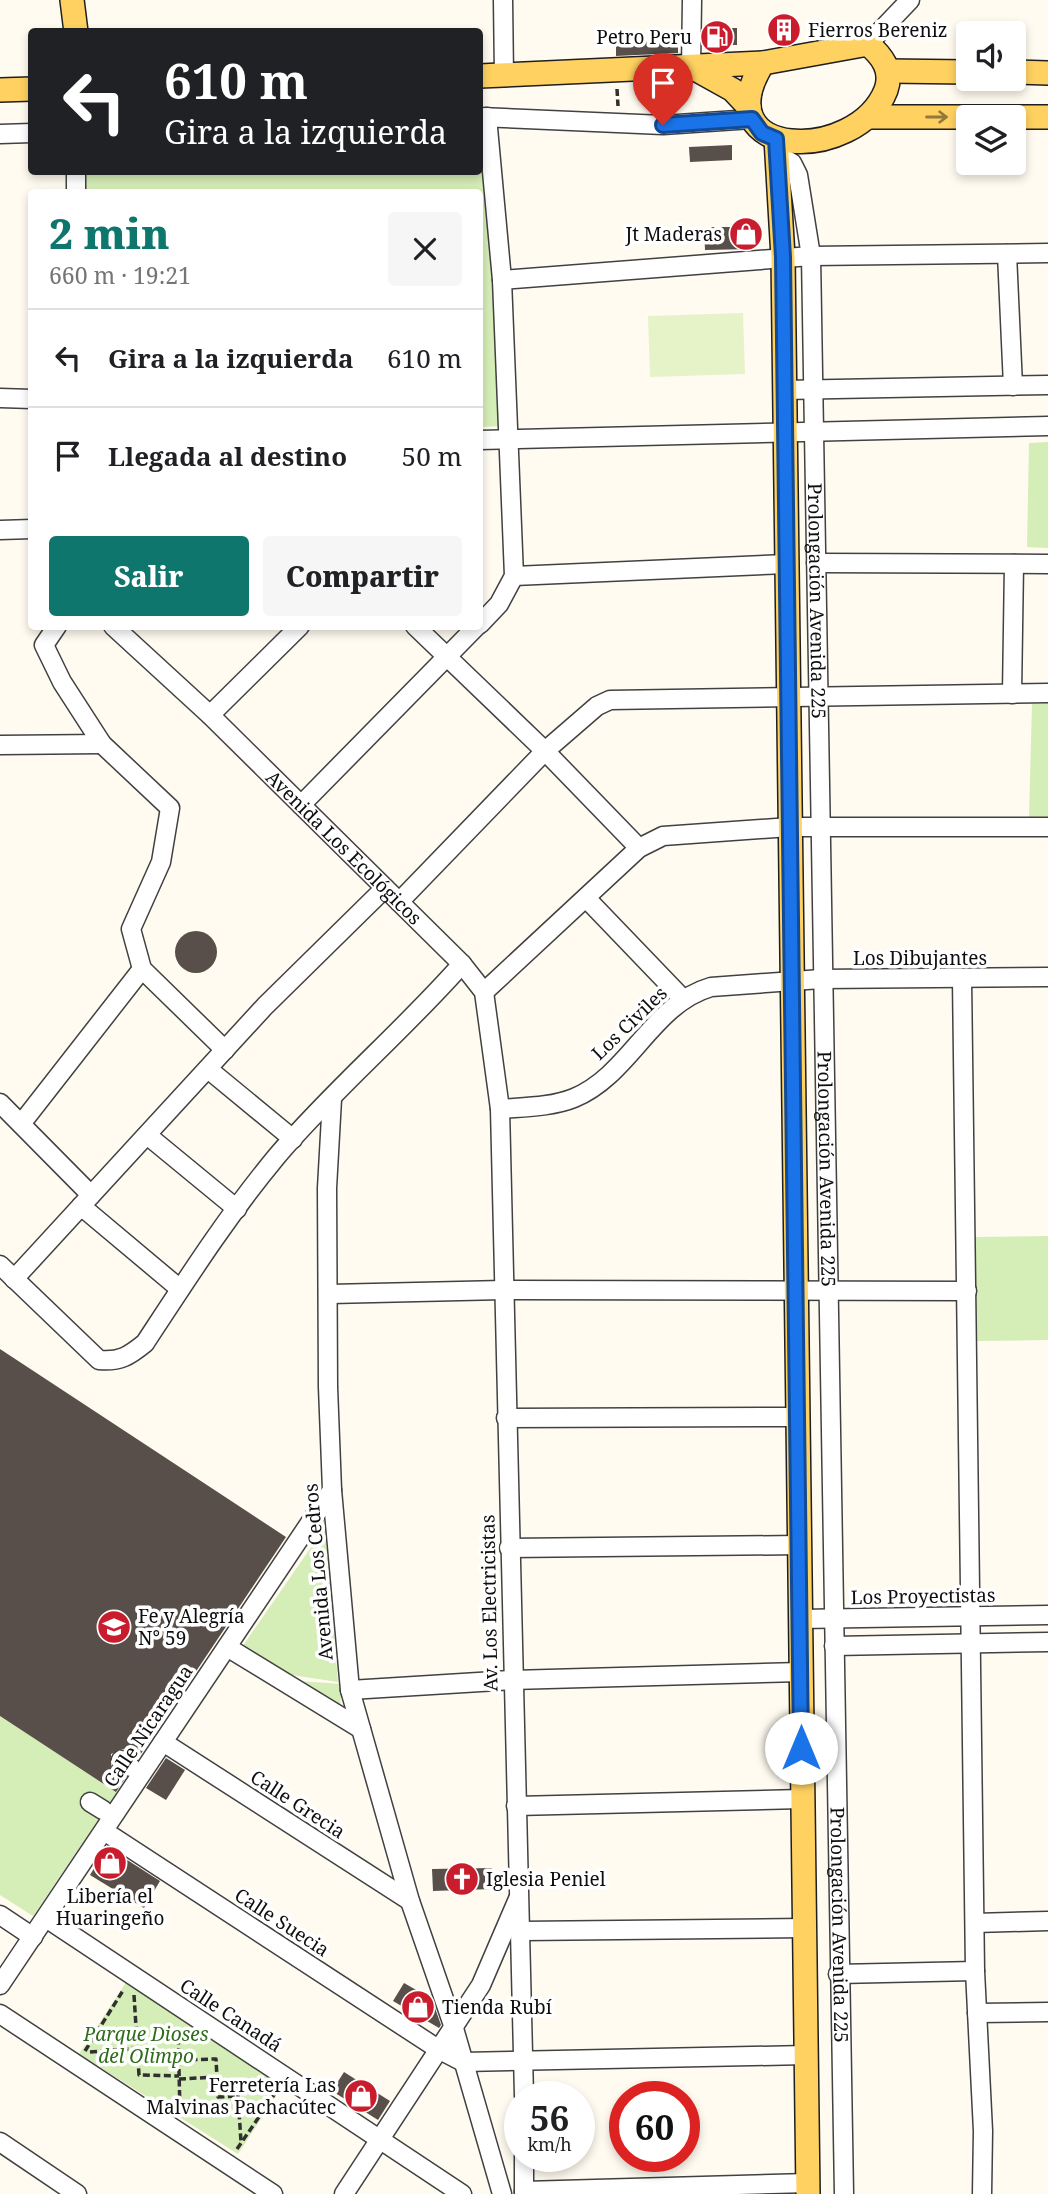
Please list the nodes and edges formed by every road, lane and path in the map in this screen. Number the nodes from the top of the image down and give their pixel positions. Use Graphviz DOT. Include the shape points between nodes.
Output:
graph roads {
  1 [pos="72,0"];
  2 [pos="503,0"];
  3 [pos="692,0"];
  4 [pos="910,0"];
  5 [pos="76,28"];
  6 [pos="868,44"];
  7 [pos="763,63"];
  8 [pos="691,67"];
  9 [pos="617,71"];
  10 [pos="888,71"];
  11 [pos="956,72"];
  12 [pos="1026,72"];
  13 [pos="1048,73"];
  14 [pos="483,76"];
  15 [pos="504,76"];
  16 [pos="28,89"];
  17 [pos="0,90"];
  18 [pos="750,113"];
  19 [pos="483,117"];
  20 [pos="869,117"];
  21 [pos="1048,117"];
  22 [pos="618,122"];
  23 [pos="28,133"];
  24 [pos="0,134"];
  25 [pos="776,146"];
  26 [pos="1048,253"];
  27 [pos="1007,254"];
  28 [pos="811,256"];
  29 [pos="783,257"];
  30 [pos="502,280"];
  31 [pos="1048,385"];
  32 [pos="1013,386"];
  33 [pos="784,390"];
  34 [pos="813,390"];
  35 [pos="0,398"];
  36 [pos="28,398"];
  37 [pos="1048,426"];
  38 [pos="785,430"];
  39 [pos="813,430"];
  40 [pos="510,439"];
  41 [pos="483,440"];
  42 [pos="28,529"];
  43 [pos="0,530"];
  44 [pos="816,563"];
  45 [pos="786,564"];
  46 [pos="1014,564"];
  47 [pos="1048,564"];
  48 [pos="514,576"];
  49 [pos="483,620"];
  50 [pos="54,630"];
  51 [pos="119,630"];
  52 [pos="296,630"];
  53 [pos="419,630"];
  54 [pos="473,630"];
  55 [pos="447,658"];
  56 [pos="1048,693"];
  57 [pos="1013,694"];
  58 [pos="788,697"];
  59 [pos="817,697"];
  60 [pos="210,715"];
  61 [pos="102,744"];
  62 [pos="0,745"];
  63 [pos="545,751"];
  64 [pos="301,805"];
  65 [pos="790,827"];
  66 [pos="1048,827"];
  67 [pos="822,828"];
  68 [pos="639,848"];
  69 [pos="385,888"];
  70 [pos="586,898"];
  71 [pos="399,902"];
  72 [pos="462,964"];
  73 [pos="142,969"];
  74 [pos="1048,977"];
  75 [pos="821,979"];
  76 [pos="962,979"];
  77 [pos="792,981"];
  78 [pos="484,992"];
  79 [pos="683,999"];
  80 [pos="225,1050"];
  81 [pos="208,1069"];
  82 [pos="332,1099"];
  83 [pos="0,1103"];
  84 [pos="500,1109"];
  85 [pos="21,1124"];
  86 [pos="147,1135"];
  87 [pos="293,1139"];
  88 [pos="86,1201"];
  89 [pos="237,1209"];
  90 [pos="0,1265"];
  91 [pos="14,1279"];
  92 [pos="180,1289"];
  93 [pos="503,1290"];
  94 [pos="796,1291"];
  95 [pos="830,1291"];
  96 [pos="967,1291"];
  97 [pos="330,1294"];
  98 [pos="797,1417"];
  99 [pos="506,1418"];
  100 [pos="332,1490"];
  101 [pos="799,1545"];
  102 [pos="509,1548"];
  103 [pos="971,1615"];
  104 [pos="1048,1615"];
  105 [pos="800,1619"];
  106 [pos="834,1619"];
  107 [pos="1048,1642"];
  108 [pos="972,1643"];
  109 [pos="834,1646"];
  110 [pos="227,1647"];
  111 [pos="801,1672"];
  112 [pos="512,1680"];
  113 [pos="350,1690"];
  114 [pos="361,1729"];
  115 [pos="163,1742"];
  116 [pos="801,1799"];
  117 [pos="516,1805"];
  118 [pos="104,1831"];
  119 [pos="521,1892"];
  120 [pos="410,1901"];
  121 [pos="0,1915"];
  122 [pos="46,1918"];
  123 [pos="1048,1921"];
  124 [pos="975,1923"];
  125 [pos="804,1928"];
  126 [pos="523,1931"];
  127 [pos="33,1937"];
  128 [pos="975,1971"];
  129 [pos="838,1974"];
  130 [pos="0,1985"];
  131 [pos="134,1989"];
  132 [pos="145,1996"];
  133 [pos="183,2008"];
  134 [pos="977,2012"];
  135 [pos="1048,2012"];
  136 [pos="0,2014"];
  137 [pos="453,2025"];
  138 [pos="136,2032"];
  139 [pos="95,2035"];
  140 [pos="137,2048"];
  141 [pos="438,2049"];
  142 [pos="83,2053"];
  143 [pos="806,2055"];
  144 [pos="94,2060"];
  145 [pos="524,2060"];
  146 [pos="138,2061"];
  147 [pos="179,2061"];
  148 [pos="463,2062"];
  149 [pos="179,2078"];
  150 [pos="217,2079"];
  151 [pos="524,2081"];
  152 [pos="282,2083"];
  153 [pos="238,2096"];
  154 [pos="169,2107"];
  155 [pos="176,2121"];
  156 [pos="380,2138"];
  157 [pos="0,2142"];
  158 [pos="226,2142"];
  159 [pos="241,2143"];
  160 [pos="524,2172"];
  161 [pos="808,2189"];
  162 [pos="524,2192"];
  163 [pos="77,2194"];
  164 [pos="273,2194"];
  165 [pos="344,2194"];
  166 [pos="462,2194"];
  167 [pos="502,2194"];
  168 [pos="844,2194"];
  169 [pos="982,2194"];
  1 -- 5 [label="main road"];
  2 -- 15 [label="street"];
  3 -- 8 [label="street"];
  4 -- 6 [label="street"];
  6 -- 7 [label="main road"];
  6 -- 10 [label="main road" via="881,55"];
  7 -- 8 [label="main road"];
  7 -- 18 [label="main road" via="748,93"];
  8 -- 9 [label="main road"];
  8 -- 18 [label="main road" via="733,90"];
  9 -- 15 [label="main road"];
  9 -- 22 [label="path"];
  10 -- 11 [label="main road"];
  10 -- 20 [label="main road" via="881,102"];
  12 -- 13 [label="main road"];
  14 -- 15 [label="main road"];
  16 -- 17 [label="main road"];
  18 -- 22 [label="street" via="663,125"];
  18 -- 25 [label="main road"];
  19 -- 22 [label="street"];
  19 -- 30 [label="street"];
  20 -- 21 [label="main road, one-way"];
  20 -- 25 [label="main road" via="842,133"];
  23 -- 24 [label="street"];
  25 -- 28 [label="street, Prolongación Avenida 225" via="798,175"];
  25 -- 29 [label="main road, Prolongación Avenida 225"];
  26 -- 27 [label="street"];
  27 -- 28 [label="street"];
  27 -- 32 [label="street"];
  28 -- 29 [label="street"];
  28 -- 34 [label="street, Prolongación Avenida 225"];
  29 -- 30 [label="street"];
  29 -- 33 [label="main road, Prolongación Avenida 225"];
  30 -- 40 [label="street"];
  31 -- 32 [label="street"];
  32 -- 34 [label="street"];
  33 -- 34 [label="street"];
  33 -- 38 [label="main road, Prolongación Avenida 225"];
  34 -- 39 [label="street, Prolongación Avenida 225"];
  35 -- 36 [label="street"];
  37 -- 39 [label="street"];
  38 -- 39 [label="street"];
  38 -- 40 [label="street"];
  38 -- 45 [label="main road, Prolongación Avenida 225"];
  39 -- 44 [label="street, Prolongación Avenida 225"];
  40 -- 41 [label="street"];
  40 -- 48 [label="street"];
  42 -- 43 [label="street"];
  44 -- 46 [label="street"];
  44 -- 59 [label="street, Prolongación Avenida 225"];
  45 -- 48 [label="street"];
  45 -- 58 [label="main road, Prolongación Avenida 225"];
  46 -- 47 [label="street"];
  46 -- 57 [label="street"];
  48 -- 49 [label="street" via="499,604"];
  50 -- 61 [label="street" via="44,645"];
  51 -- 60 [label="street, Avenida Los Ecológicos"];
  52 -- 60 [label="street"];
  53 -- 55 [label="street"];
  54 -- 55 [label="street"];
  55 -- 63 [label="street"];
  55 -- 64 [label="street"];
  56 -- 57 [label="street"];
  57 -- 59 [label="street"];
  58 -- 59 [label="street"];
  58 -- 63 [label="street" via="610,700"];
  58 -- 65 [label="main road, Prolongación Avenida 225"];
  59 -- 67 [label="street, Prolongación Avenida 225"];
  60 -- 64 [label="street, Avenida Los Ecológicos"];
  61 -- 62 [label="street"];
  61 -- 73 [label="street" via="170,808 161,862 131,929"];
  63 -- 68 [label="street"];
  63 -- 71 [label="street"];
  64 -- 69 [label="street, Avenida Los Ecológicos"];
  65 -- 67 [label="street"];
  65 -- 68 [label="street" via="663,836"];
  65 -- 77 [label="main road, Prolongación Avenida 225"];
  66 -- 67 [label="street"];
  67 -- 75 [label="street, Prolongación Avenida 225"];
  68 -- 70 [label="street"];
  69 -- 71 [label="street, Avenida Los Ecológicos"];
  69 -- 80 [label="street"];
  70 -- 78 [label="street"];
  70 -- 79 [label="street"];
  71 -- 72 [label="street, Avenida Los Ecológicos"];
  72 -- 78 [label="street, Avenida Los Ecológicos"];
  72 -- 82 [label="street" via="419,1014"];
  73 -- 80 [label="street"];
  73 -- 85 [label="street"];
  74 -- 76 [label="street, Los Dibujantes"];
  75 -- 76 [label="street, Los Dibujantes"];
  75 -- 77 [label="street, Los Dibujantes"];
  75 -- 95 [label="street, Prolongación Avenida 225"];
  76 -- 96 [label="street"];
  77 -- 79 [label="street, Los Civiles" via="711,988"];
  77 -- 94 [label="main road, Prolongación Avenida 225"];
  78 -- 84 [label="street"];
  79 -- 84 [label="street, Los Civiles" via="621,1064 577,1097"];
  80 -- 81 [label="street"];
  81 -- 86 [label="street"];
  81 -- 87 [label="street"];
  82 -- 87 [label="street"];
  82 -- 97 [label="street, Avenida Los Cedros" via="327,1188"];
  83 -- 85 [label="street"];
  84 -- 93 [label="street, Av. Los Electricistas"];
  85 -- 88 [label="street"];
  86 -- 88 [label="street"];
  86 -- 89 [label="street"];
  87 -- 89 [label="street"];
  88 -- 91 [label="street"];
  88 -- 92 [label="street"];
  89 -- 92 [label="street"];
  90 -- 91 [label="street"];
  91 -- 92 [label="street" via="86,1350 99,1360 116,1362 145,1343"];
  93 -- 94 [label="street"];
  93 -- 97 [label="street"];
  93 -- 99 [label="street, Av. Los Electricistas"];
  94 -- 95 [label="street"];
  94 -- 98 [label="main road, Prolongación Avenida 225"];
  95 -- 96 [label="street"];
  95 -- 106 [label="street, Prolongación Avenida 225"];
  96 -- 103 [label="street"];
  97 -- 100 [label="street, Avenida Los Cedros"];
  98 -- 99 [label="street"];
  98 -- 101 [label="main road, Prolongación Avenida 225"];
  99 -- 102 [label="street, Av. Los Electricistas"];
  100 -- 110 [label="street, Calle Nicaragua"];
  100 -- 113 [label="street, Avenida Los Cedros"];
  101 -- 102 [label="street"];
  101 -- 105 [label="main road, Prolongación Avenida 225"];
  102 -- 112 [label="street, Av. Los Electricistas"];
  103 -- 104 [label="street, Los Proyectistas"];
  103 -- 106 [label="street, Los Proyectistas"];
  103 -- 108 [label="street"];
  105 -- 106 [label="street, Los Proyectistas"];
  105 -- 111 [label="main road, Prolongación Avenida 225"];
  106 -- 109 [label="street, Prolongación Avenida 225"];
  107 -- 108 [label="street"];
  108 -- 109 [label="street"];
  108 -- 124 [label="street"];
  109 -- 129 [label="street, Prolongación Avenida 225"];
  110 -- 114 [label="street"];
  110 -- 115 [label="street, Calle Nicaragua"];
  111 -- 112 [label="street"];
  111 -- 116 [label="main road, Prolongación Avenida 225"];
  112 -- 113 [label="street"];
  112 -- 117 [label="street, Av. Los Electricistas"];
  113 -- 114 [label="street, Avenida Los Cedros"];
  114 -- 120 [label="street, Avenida Los Cedros"];
  115 -- 118 [label="street, Calle Nicaragua"];
  115 -- 120 [label="street, Calle Grecia"];
  116 -- 117 [label="street"];
  116 -- 125 [label="main road, Prolongación Avenida 225"];
  117 -- 119 [label="street, Av. Los Electricistas"];
  118 -- 122 [label="street, Calle Nicaragua"];
  118 -- 141 [label="street, Calle Suecia"];
  119 -- 126 [label="street, Av. Los Electricistas"];
  119 -- 137 [label="street" via="481,1985"];
  120 -- 137 [label="street, Avenida Los Cedros"];
  121 -- 127 [label="street"];
  122 -- 127 [label="street, Calle Nicaragua"];
  122 -- 133 [label="street, Calle Canadá"];
  123 -- 124 [label="street"];
  124 -- 128 [label="street"];
  125 -- 126 [label="street"];
  125 -- 143 [label="main road, Prolongación Avenida 225"];
  126 -- 145 [label="street, Av. Los Electricistas"];
  127 -- 130 [label="street, Calle Nicaragua"];
  128 -- 129 [label="street"];
  128 -- 134 [label="street"];
  129 -- 168 [label="street, Prolongación Avenida 225"];
  131 -- 132 [label="path"];
  131 -- 138 [label="path"];
  131 -- 139 [label="path" via="127,1985"];
  133 -- 147 [label="path" via="177,2017"];
  133 -- 156 [label="street, Calle Canadá"];
  134 -- 135 [label="street"];
  134 -- 169 [label="street"];
  136 -- 155 [label="street"];
  137 -- 141 [label="street"];
  137 -- 148 [label="street, Avenida Los Cedros"];
  138 -- 139 [label="path"];
  138 -- 140 [label="path"];
  139 -- 142 [label="path"];
  140 -- 142 [label="path"];
  140 -- 146 [label="path"];
  141 -- 148 [label="street, Calle Suecia"];
  141 -- 156 [label="street"];
  142 -- 144 [label="path"];
  143 -- 145 [label="street"];
  143 -- 161 [label="main road, Prolongación Avenida 225"];
  145 -- 148 [label="street"];
  145 -- 151 [label="street, Av. Los Electricistas"];
  146 -- 147 [label="path"];
  146 -- 149 [label="path" via="139,2075"];
  147 -- 149 [label="path"];
  147 -- 150 [label="path" via="216,2059"];
  148 -- 167 [label="street, Avenida Los Cedros"];
  149 -- 150 [label="path"];
  149 -- 155 [label="path"];
  150 -- 153 [label="path" via="237,2080"];
  150 -- 153 [label="path" via="219,2096"];
  152 -- 159 [label="path"];
  153 -- 159 [label="path"];
  154 -- 155 [label="path"];
  155 -- 164 [label="street"];
  156 -- 165 [label="street"];
  156 -- 166 [label="street, Calle Canadá"];
  157 -- 163 [label="street"];
  158 -- 159 [label="path" via="237,2150"];
  160 -- 162 [label="street"];
  161 -- 162 [label="street"];
}
